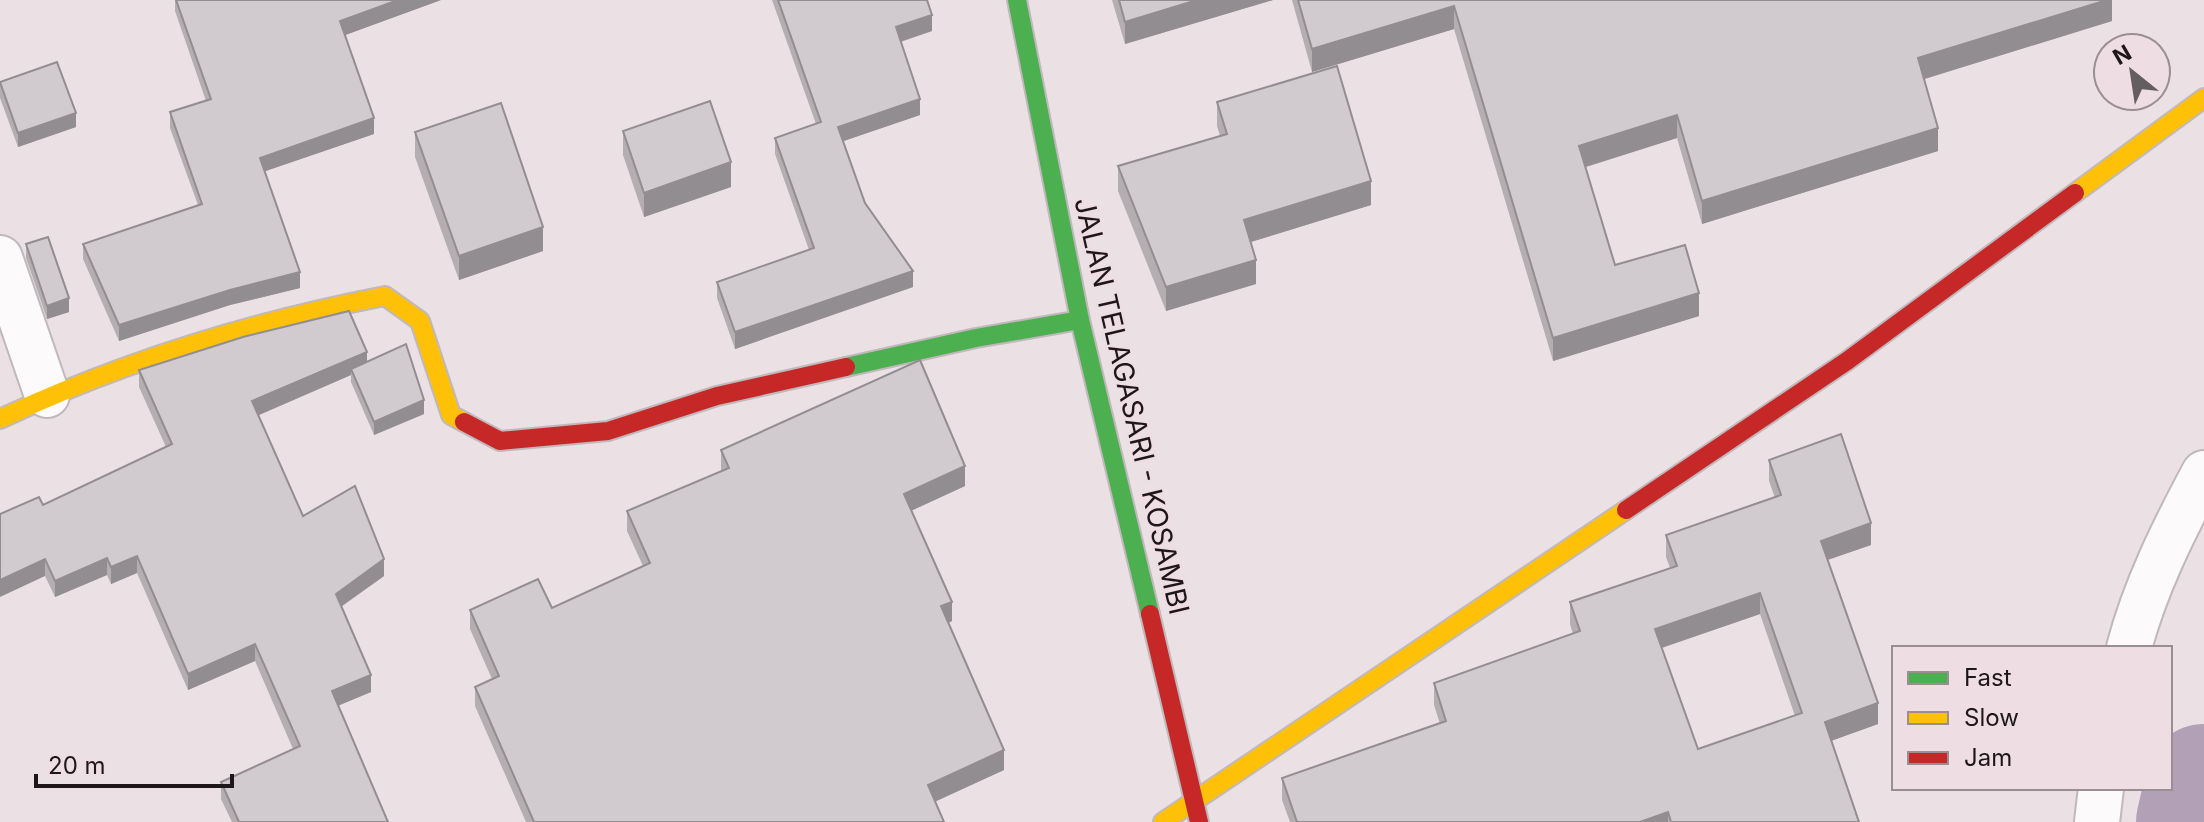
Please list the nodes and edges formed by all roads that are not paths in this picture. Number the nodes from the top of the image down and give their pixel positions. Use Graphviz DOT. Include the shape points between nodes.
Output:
graph roads {
  1 [pos="1017,0"];
  2 [pos="2204,98"];
  3 [pos="0,258"];
  4 [pos="1080,320"];
  5 [pos="47,395"];
  6 [pos="0,419"];
  7 [pos="2204,473"];
  8 [pos="2130,646"];
  9 [pos="2101,790"];
  10 [pos="1196,801"];
  11 [pos="1163,822"];
  12 [pos="1199,822"];
  13 [pos="2097,822"];
  1 -- 4 [label="street, JALAN TELAGASARI - KOSAMBI"];
  2 -- 10 [label="street" via="1847,361"];
  3 -- 5 [label="street"];
  4 -- 5 [label="street" via="717,396 608,431 500,441 451,415 420,321 385,296 252,325"];
  4 -- 10 [label="street, JALAN TELAGASARI - KOSAMBI"];
  5 -- 6 [label="street"];
  7 -- 8 [label="street" via="2160,563"];
  9 -- 13 [label="street"];
  10 -- 11 [label="street"];
  10 -- 12 [label="street, JALAN TELAGASARI - KOSAMBI"];
}
